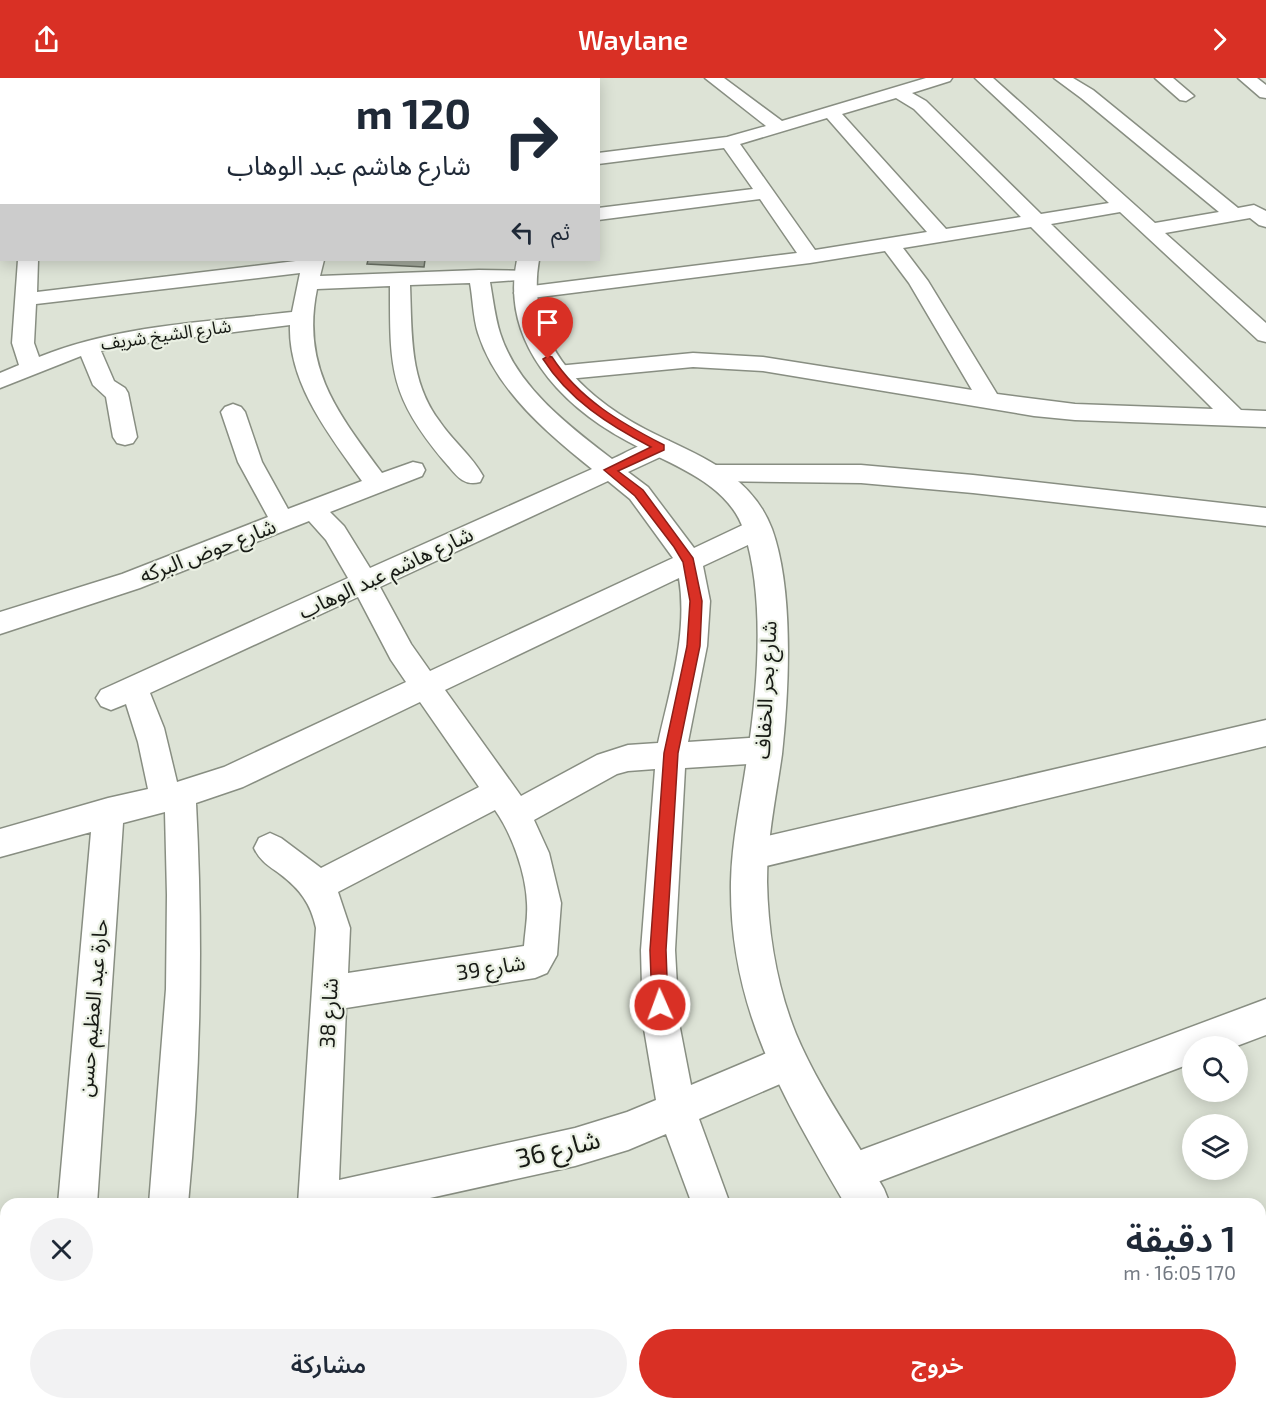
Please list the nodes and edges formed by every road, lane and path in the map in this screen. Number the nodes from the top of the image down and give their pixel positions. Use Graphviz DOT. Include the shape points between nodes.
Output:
graph roads {
  1 [pos="713,78"];
  2 [pos="944,78"];
  3 [pos="983,78"];
  4 [pos="1062,78"];
  5 [pos="1163,78"];
  6 [pos="1246,78"];
  7 [pos="879,83"];
  8 [pos="898,93"];
  9 [pos="1266,93"];
  10 [pos="1186,96"];
  11 [pos="832,113"];
  12 [pos="780,128"];
  13 [pos="729,141"];
  14 [pos="600,159"];
  15 [pos="765,194"];
  16 [pos="1124,206"];
  17 [pos="600,214"];
  18 [pos="1234,215"];
  19 [pos="1036,221"];
  20 [pos="1266,221"];
  21 [pos="1150,230"];
  22 [pos="941,236"];
  23 [pos="890,244"];
  24 [pos="810,257"];
  25 [pos="28,261"];
  26 [pos="311,269"];
  27 [pos="479,276"];
  28 [pos="526,276"];
  29 [pos="400,279"];
  30 [pos="26,299"];
  31 [pos="303,317"];
  32 [pos="1266,335"];
  33 [pos="88,346"];
  34 [pos="31,368"];
  35 [pos="557,373"];
  36 [pos="0,381"];
  37 [pos="989,400"];
  38 [pos="233,412"];
  39 [pos="1266,418"];
  40 [pos="1236,419"];
  41 [pos="125,437"];
  42 [pos="661,447"];
  43 [pos="413,470"];
  44 [pos="609,470"];
  45 [pos="710,473"];
  46 [pos="471,476"];
  47 [pos="377,484"];
  48 [pos="313,510"];
  49 [pos="1266,517"];
  50 [pos="283,522"];
  51 [pos="758,529"];
  52 [pos="689,561"];
  53 [pos="365,582"];
  54 [pos="0,624"];
  55 [pos="425,687"];
  56 [pos="1266,733"];
  57 [pos="765,750"];
  58 [pos="671,753"];
  59 [pos="172,796"];
  60 [pos="509,802"];
  61 [pos="108,812"];
  62 [pos="0,843"];
  63 [pos="270,848"];
  64 [pos="750,855"];
  65 [pos="318,886"];
  66 [pos="330,993"];
  67 [pos="1266,1017"];
  68 [pos="788,1062"];
  69 [pos="677,1111"];
  70 [pos="851,1173"];
  71 [pos="77,1198"];
  72 [pos="169,1198"];
  73 [pos="317,1198"];
  74 [pos="344,1198"];
  75 [pos="709,1198"];
  76 [pos="866,1198"];
  1 -- 12 [label="street"];
  2 -- 8 [label="street"];
  3 -- 16 [label="street"];
  4 -- 18 [label="street" via="1087,94"];
  5 -- 10 [label="street"];
  6 -- 9 [label="street"];
  7 -- 8 [label="street"];
  8 -- 11 [label="street"];
  8 -- 19 [label="street" via="920,105"];
  11 -- 12 [label="street"];
  11 -- 22 [label="street"];
  12 -- 13 [label="street"];
  13 -- 14 [label="street"];
  13 -- 15 [label="street"];
  15 -- 17 [label="street"];
  15 -- 24 [label="street"];
  16 -- 19 [label="street"];
  16 -- 21 [label="street"];
  18 -- 20 [label="street" via="1254,211"];
  18 -- 21 [label="street"];
  19 -- 22 [label="street"];
  19 -- 40 [label="street"];
  21 -- 32 [label="street"];
  22 -- 23 [label="street"];
  23 -- 24 [label="street"];
  23 -- 37 [label="street" via="918,281"];
  24 -- 28 [label="street"];
  25 -- 30 [label="street"];
  26 -- 29 [label="street"];
  26 -- 30 [label="street"];
  26 -- 31 [label="street"];
  27 -- 28 [label="street"];
  27 -- 29 [label="street"];
  27 -- 44 [label="street" via="489,333 511,378 564,434"];
  28 -- 35 [label="street, شارع بحر الخفاف" via="528,319"];
  29 -- 46 [label="street" via="401,347 409,387 430,428"];
  30 -- 34 [label="street" via="23,343"];
  31 -- 33 [label="street, شارع الشيخ شريف" via="142,335"];
  31 -- 47 [label="street" via="301,338 307,366 334,423"];
  33 -- 34 [label="street, شارع الشيخ شريف"];
  33 -- 41 [label="street" via="103,384 117,393"];
  34 -- 36 [label="street, شارع الشيخ شريف"];
  35 -- 37 [label="street" via="693,360 763,364"];
  35 -- 42 [label="street, شارع بحر الخفاف" via="584,400 618,425"];
  37 -- 40 [label="street" via="1075,412"];
  38 -- 50 [label="street" via="250,462"];
  39 -- 40 [label="street"];
  42 -- 44 [label="street, شارع هاشم عبد الوهاب"];
  42 -- 45 [label="street, شارع بحر الخفاف"];
  43 -- 47 [label="street, شارع حوض البركه"];
  44 -- 52 [label="street" via="639,493"];
  44 -- 53 [label="street, شارع هاشم عبد الوهاب"];
  45 -- 49 [label="street" via="861,474"];
  45 -- 51 [label="street, شارع بحر الخفاف" via="747,507"];
  47 -- 48 [label="street, شارع حوض البركه"];
  48 -- 50 [label="street, شارع حوض البركه"];
  48 -- 53 [label="street" via="335,533"];
  50 -- 54 [label="street, شارع حوض البركه" via="131,581"];
  51 -- 52 [label="street"];
  51 -- 57 [label="street, شارع بحر الخفاف" via="771,612"];
  52 -- 55 [label="street"];
  52 -- 58 [label="street" via="696,601 693,646"];
  53 -- 55 [label="street" via="401,652"];
  53 -- 59 [label="street, شارع هاشم عبد الوهاب" via="122,693 146,715"];
  55 -- 59 [label="street" via="232,778"];
  55 -- 60 [label="street"];
  56 -- 64 [label="street"];
  57 -- 58 [label="street"];
  57 -- 64 [label="street, شارع بحر الخفاف"];
  58 -- 60 [label="street" via="608,764"];
  58 -- 69 [label="street" via="658,950 661,1023"];
  59 -- 61 [label="street"];
  59 -- 72 [label="street" via="184,895 183,989"];
  60 -- 65 [label="street"];
  60 -- 66 [label="street, شارع 39" via="533,853 544,903 538,959"];
  61 -- 62 [label="street"];
  61 -- 71 [label="street, حارة عبد العظيم حسن"];
  63 -- 65 [label="street, شارع 38"];
  64 -- 68 [label="street, شارع بحر الخفاف" via="756,953 768,1006"];
  65 -- 66 [label="street, شارع 38" via="333,928"];
  66 -- 73 [label="street, شارع 38"];
  67 -- 70 [label="street"];
  68 -- 69 [label="street, شارع 36"];
  68 -- 70 [label="street, شارع بحر الخفاف"];
  69 -- 74 [label="street, شارع 36" via="575,1147"];
  69 -- 75 [label="street"];
  70 -- 76 [label="street, شارع بحر الخفاف"];
}
